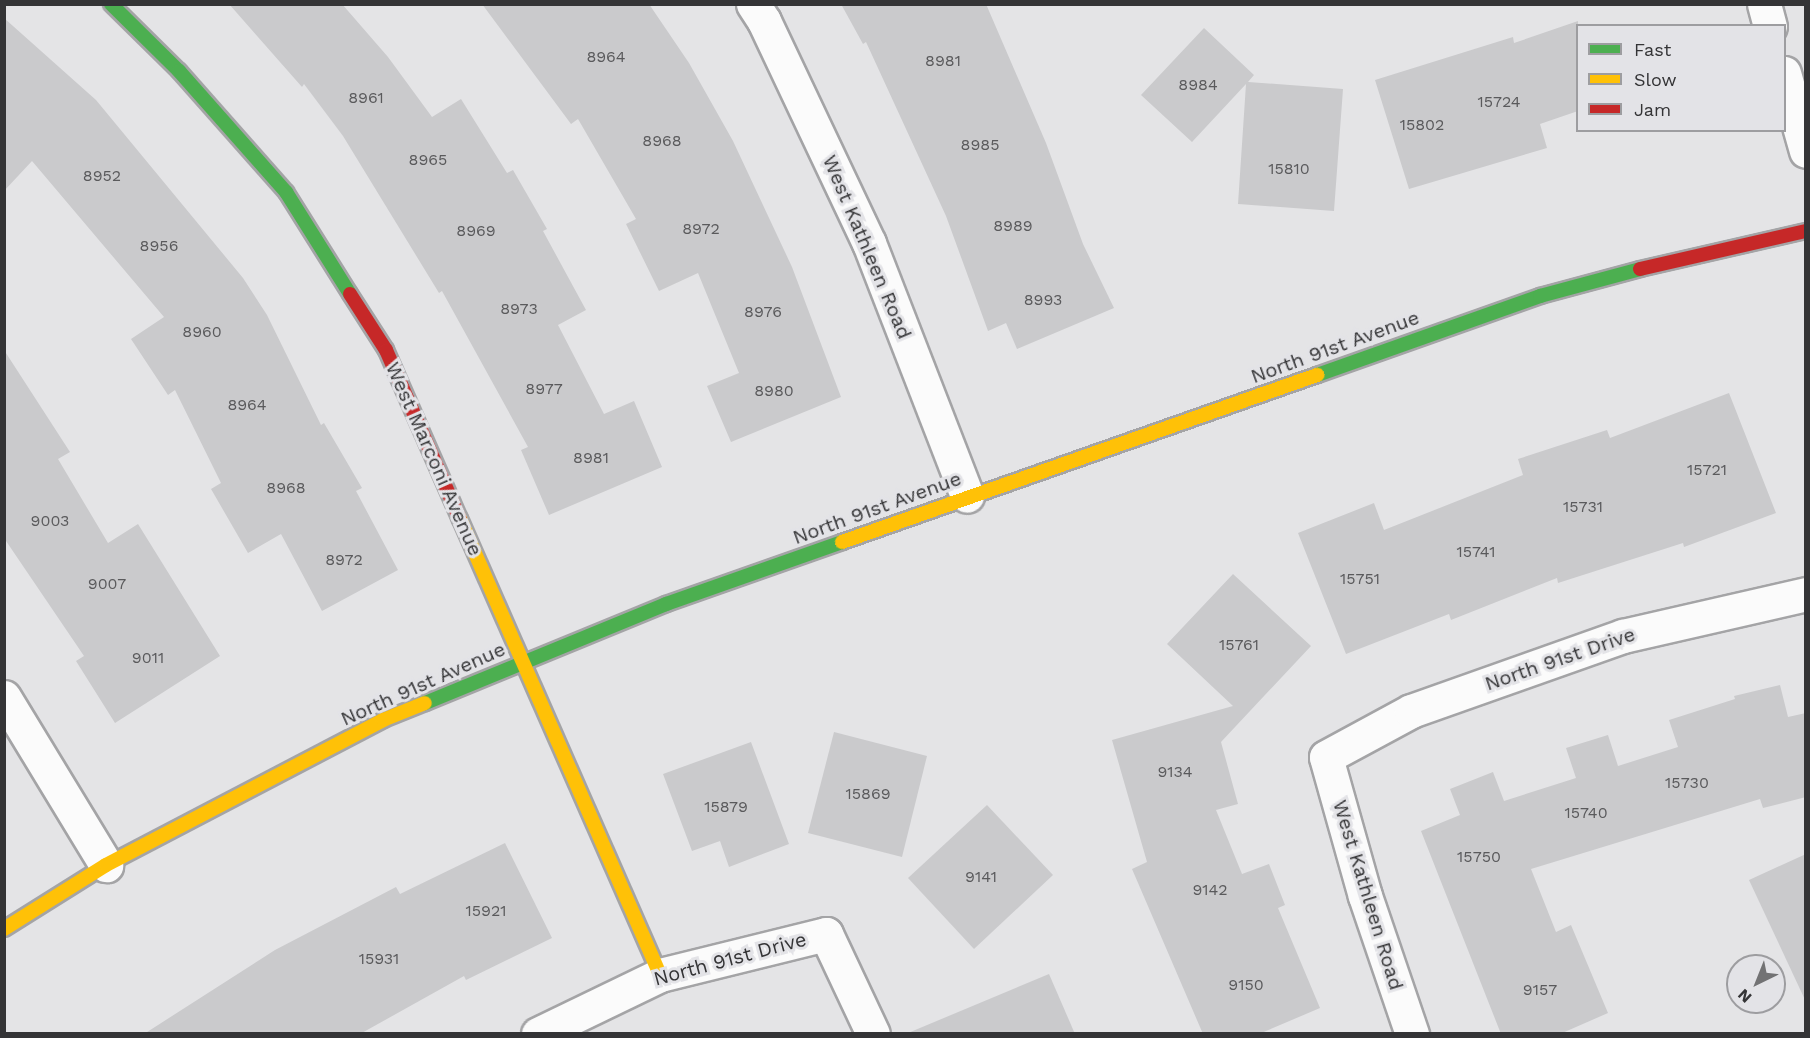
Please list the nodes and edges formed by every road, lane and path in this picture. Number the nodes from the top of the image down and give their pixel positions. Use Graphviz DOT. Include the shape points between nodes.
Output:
graph roads {
  1 [pos="111,4"];
  2 [pos="753,4"];
  3 [pos="1764,4"];
  4 [pos="1769,24"];
  5 [pos="1786,77"];
  6 [pos="1806,151"];
  7 [pos="1806,231"];
  8 [pos="967,496"];
  9 [pos="1806,594"];
  10 [pos="523,662"];
  11 [pos="4,697"];
  12 [pos="1326,757"];
  13 [pos="106,865"];
  14 [pos="4,929"];
  15 [pos="660,975"];
  16 [pos="538,1034"];
  17 [pos="873,1034"];
  18 [pos="1412,1034"];
  1 -- 10 [label="main road, West Marconi Avenue" via="178,71 286,192 380,340"];
  2 -- 8 [label="street, West Kathleen Road" via="869,243"];
  3 -- 4 [label="street"];
  5 -- 6 [label="street"];
  7 -- 8 [label="main road, North 91st Avenue" via="1682,257 1540,296"];
  8 -- 10 [label="main road, North 91st Avenue" via="666,604"];
  9 -- 12 [label="street, North 91st Drive" via="1623,636 1411,711"];
  10 -- 13 [label="main road, North 91st Avenue" via="383,720"];
  10 -- 15 [label="main road, West Marconi Avenue"];
  11 -- 13 [label="street"];
  12 -- 18 [label="street, West Kathleen Road" via="1365,896"];
  13 -- 14 [label="main road, North 91st Avenue"];
  15 -- 16 [label="street, North 91st Drive"];
  15 -- 17 [label="street, North 91st Drive" via="826,934"];
}
